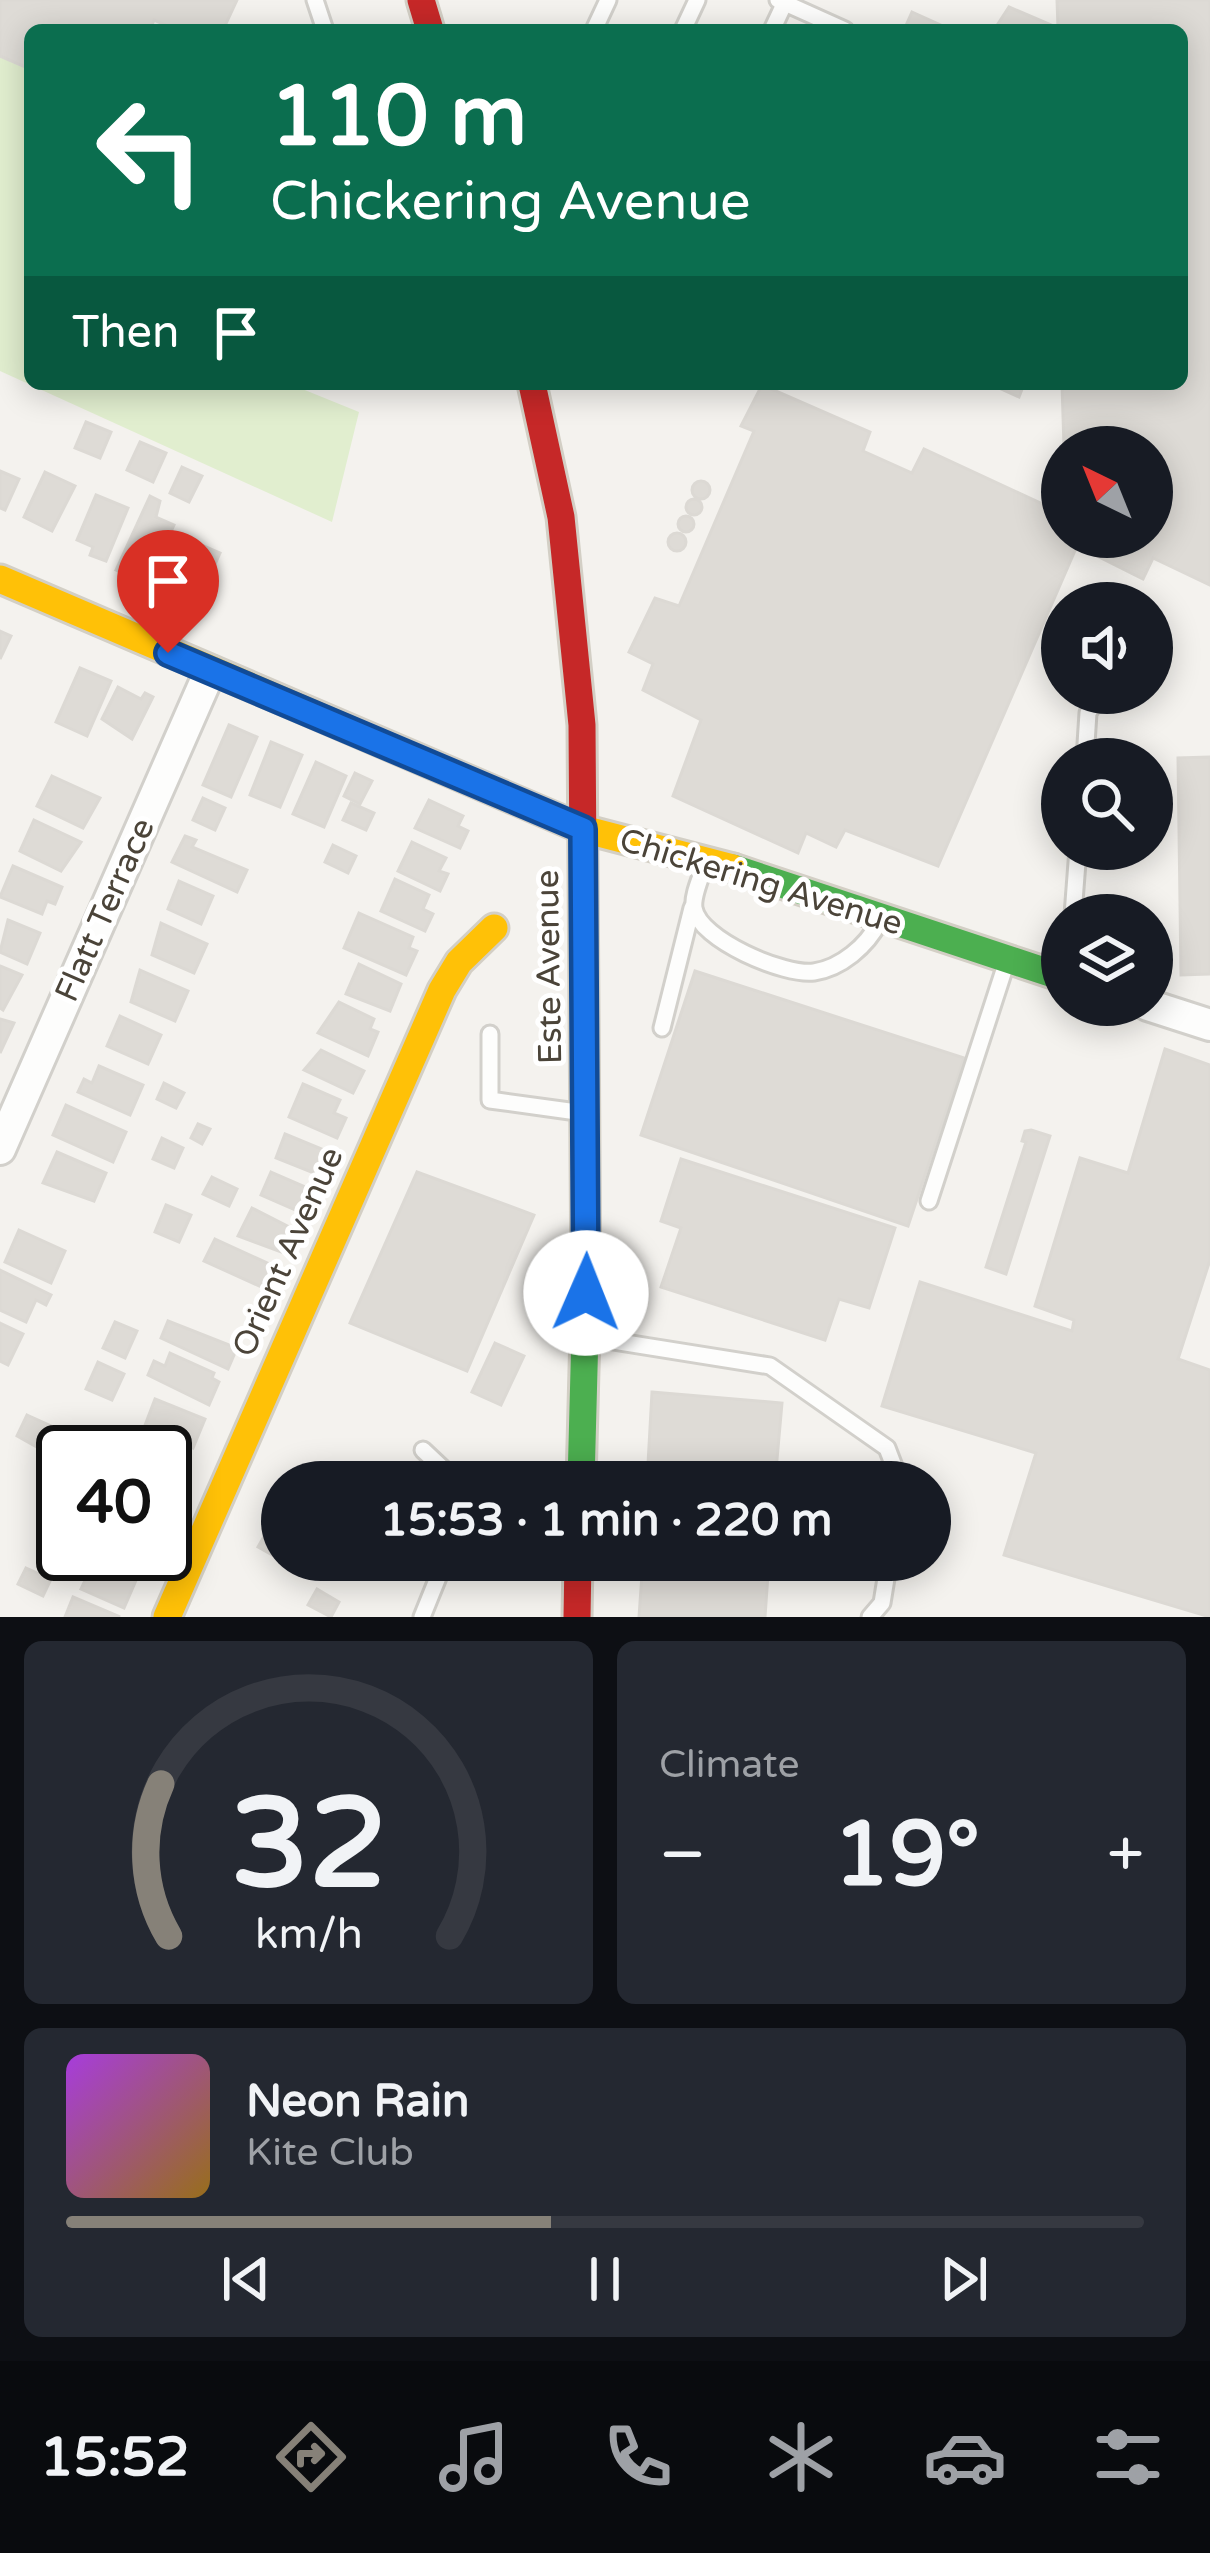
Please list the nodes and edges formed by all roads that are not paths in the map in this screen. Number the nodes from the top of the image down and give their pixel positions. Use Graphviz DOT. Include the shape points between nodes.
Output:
graph roads {
  1 [pos="783,1"];
  2 [pos="831,24"];
  3 [pos="533,390"];
  4 [pos="0,579"];
  5 [pos="210,671"];
  6 [pos="583,829"];
  7 [pos="706,859"];
  8 [pos="693,905"];
  9 [pos="882,917"];
  10 [pos="494,928"];
  11 [pos="1007,959"];
  12 [pos="1041,970"];
  13 [pos="1173,1013"];
  14 [pos="1210,1025"];
  15 [pos="662,1028"];
  16 [pos="490,1034"];
  17 [pos="587,1113"];
  18 [pos="0,1149"];
  19 [pos="928,1201"];
  20 [pos="585,1337"];
  21 [pos="423,1450"];
  22 [pos="435,1461"];
  23 [pos="581,1461"];
  24 [pos="892,1461"];
  25 [pos="437,1581"];
  26 [pos="578,1581"];
  27 [pos="886,1581"];
  28 [pos="167,1617"];
  29 [pos="422,1617"];
  30 [pos="577,1617"];
  31 [pos="870,1617"];
  1 -- 2 [label="lane"];
  3 -- 6 [label="street, Este Avenue" via="575,620"];
  4 -- 5 [label="street, Chickering Avenue"];
  5 -- 6 [label="street, Chickering Avenue"];
  5 -- 18 [label="street, Flatt Terrace"];
  6 -- 7 [label="street, Chickering Avenue"];
  6 -- 17 [label="street, Este Avenue"];
  7 -- 8 [label="lane"];
  7 -- 9 [label="street, Chickering Avenue"];
  8 -- 9 [label="lane" via="713,935 796,973 830,968 872,936"];
  8 -- 15 [label="lane"];
  9 -- 11 [label="street, Chickering Avenue"];
  10 -- 28 [label="street, Orient Avenue" via="442,990"];
  11 -- 12 [label="street, Chickering Avenue"];
  11 -- 19 [label="lane"];
  13 -- 14 [label="street"];
  16 -- 17 [label="lane" via="490,1100"];
  17 -- 20 [label="street, Este Avenue"];
  20 -- 23 [label="street, Este Avenue"];
  20 -- 24 [label="lane" via="770,1366 887,1448"];
  21 -- 22 [label="lane"];
  25 -- 29 [label="lane"];
  26 -- 30 [label="street"];
  27 -- 31 [label="lane" via="883,1603"];
}
